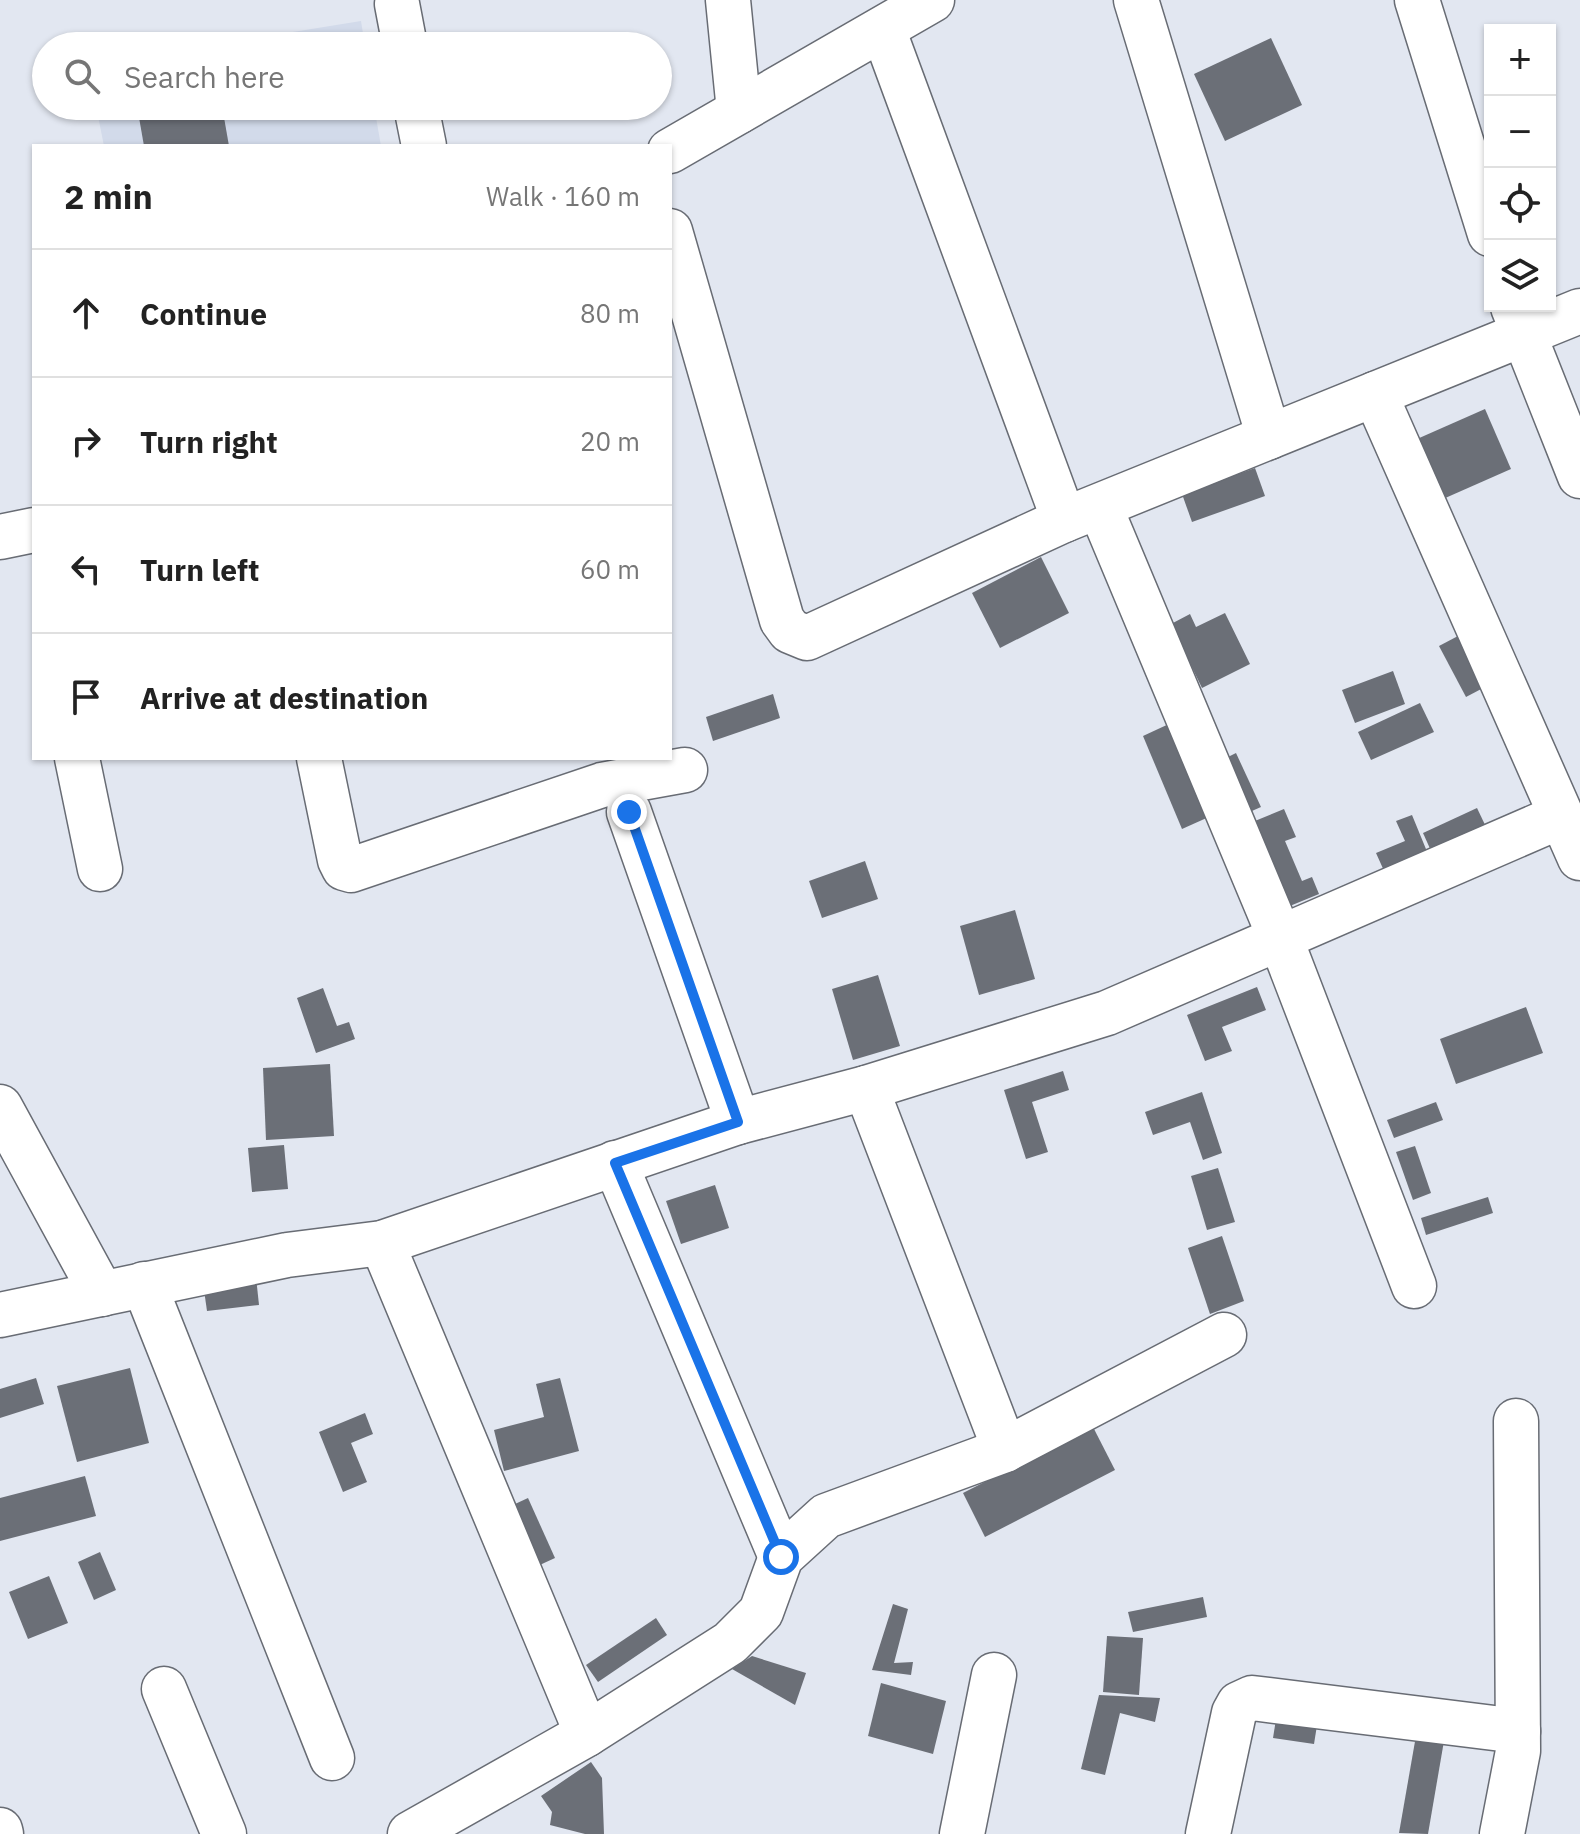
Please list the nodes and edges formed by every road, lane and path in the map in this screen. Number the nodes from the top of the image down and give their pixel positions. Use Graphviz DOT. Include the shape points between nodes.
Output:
graph roads {
  1 [pos="728,0"];
  2 [pos="932,0"];
  3 [pos="1136,0"];
  4 [pos="1417,0"];
  5 [pos="397,4"];
  6 [pos="883,29"];
  7 [pos="402,32"];
  8 [pos="739,111"];
  9 [pos="419,120"];
  10 [pos="424,144"];
  11 [pos="672,150"];
  12 [pos="1484,215"];
  13 [pos="672,238"];
  14 [pos="1580,311"];
  15 [pos="1517,320"];
  16 [pos="1375,394"];
  17 [pos="1269,437"];
  18 [pos="1580,476"];
  19 [pos="1082,514"];
  20 [pos="77,760"];
  21 [pos="319,760"];
  22 [pos="685,770"];
  23 [pos="629,812"];
  24 [pos="1561,816"];
  25 [pos="1580,858"];
  26 [pos="100,869"];
  27 [pos="1279,935"];
  28 [pos="866,1088"];
  29 [pos="0,1107"];
  30 [pos="738,1122"];
  31 [pos="615,1163"];
  32 [pos="382,1243"];
  33 [pos="144,1284"];
  34 [pos="1414,1286"];
  35 [pos="102,1294"];
  36 [pos="0,1315"];
  37 [pos="1224,1335"];
  38 [pos="1516,1421"];
  39 [pos="1005,1450"];
  40 [pos="781,1557"];
  41 [pos="994,1675"];
  42 [pos="164,1689"];
  43 [pos="1518,1731"];
  44 [pos="587,1734"];
  45 [pos="332,1758"];
  46 [pos="224,1834"];
  47 [pos="410,1834"];
  48 [pos="962,1834"];
  49 [pos="1208,1834"];
  50 [pos="1502,1834"];
  1 -- 8 [label="street"];
  2 -- 6 [label="street"];
  3 -- 17 [label="street"];
  4 -- 12 [label="street"];
  5 -- 7 [label="street"];
  6 -- 8 [label="street"];
  6 -- 19 [label="street"];
  8 -- 11 [label="street"];
  9 -- 10 [label="street"];
  13 -- 19 [label="street" via="782,620 790,631 807,638"];
  14 -- 15 [label="street"];
  15 -- 16 [label="street"];
  15 -- 18 [label="street"];
  16 -- 17 [label="street"];
  16 -- 24 [label="street"];
  17 -- 19 [label="street"];
  19 -- 27 [label="street"];
  20 -- 26 [label="street"];
  21 -- 22 [label="street" via="340,860 351,870 602,785"];
  23 -- 30 [label="street"];
  24 -- 25 [label="street"];
  24 -- 27 [label="street"];
  27 -- 28 [label="street" via="1107,1013"];
  27 -- 34 [label="street"];
  28 -- 30 [label="street"];
  28 -- 39 [label="street"];
  29 -- 35 [label="street"];
  30 -- 31 [label="street"];
  31 -- 32 [label="street"];
  31 -- 40 [label="street"];
  32 -- 33 [label="street" via="287,1255"];
  32 -- 44 [label="street"];
  33 -- 35 [label="street"];
  33 -- 45 [label="street"];
  35 -- 36 [label="street"];
  37 -- 39 [label="street"];
  38 -- 43 [label="street"];
  39 -- 40 [label="street" via="826,1516"];
  40 -- 44 [label="street" via="761,1612 730,1643"];
  41 -- 48 [label="street"];
  42 -- 46 [label="street"];
  43 -- 49 [label="street" via="1252,1698 1234,1713"];
  43 -- 50 [label="street"];
  44 -- 47 [label="street"];
}
